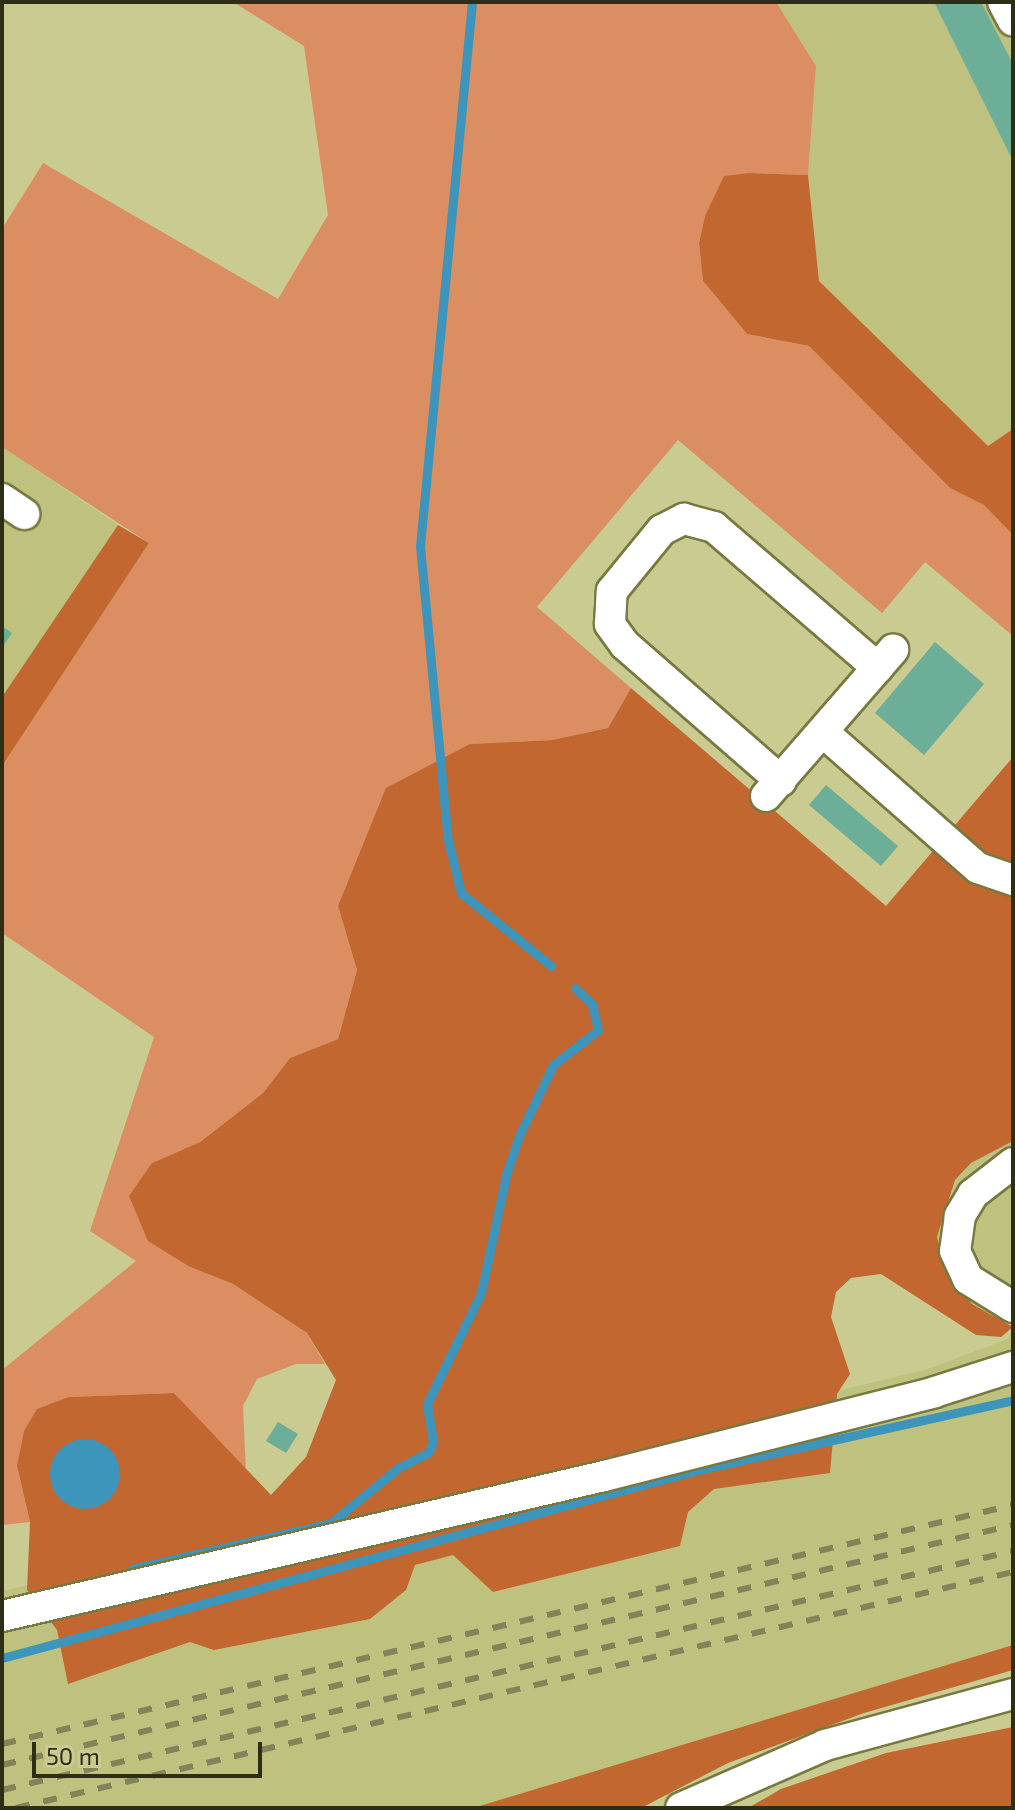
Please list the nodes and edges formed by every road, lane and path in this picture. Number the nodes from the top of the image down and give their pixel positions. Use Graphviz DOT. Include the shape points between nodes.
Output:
graph roads {
  1 [pos="1003,2"];
  2 [pos="1013,21"];
  3 [pos="823,732"];
  4 [pos="1013,880"];
  5 [pos="1013,1163"];
  6 [pos="1013,1307"];
  7 [pos="1013,1367"];
  8 [pos="2,1616"];
  9 [pos="1013,1694"];
  10 [pos="681,1808"];
  1 -- 2 [label="street"];
  3 -- 3 [label="street" via="886,659 714,527 684,519 668,525 612,591 610,624 625,645 773,789"];
  3 -- 4 [label="street" via="978,868"];
  5 -- 6 [label="street" via="973,1194 955,1233 959,1266 968,1279"];
  7 -- 8 [label="street" via="935,1392 604,1476"];
  9 -- 10 [label="street" via="802,1753"];
}
